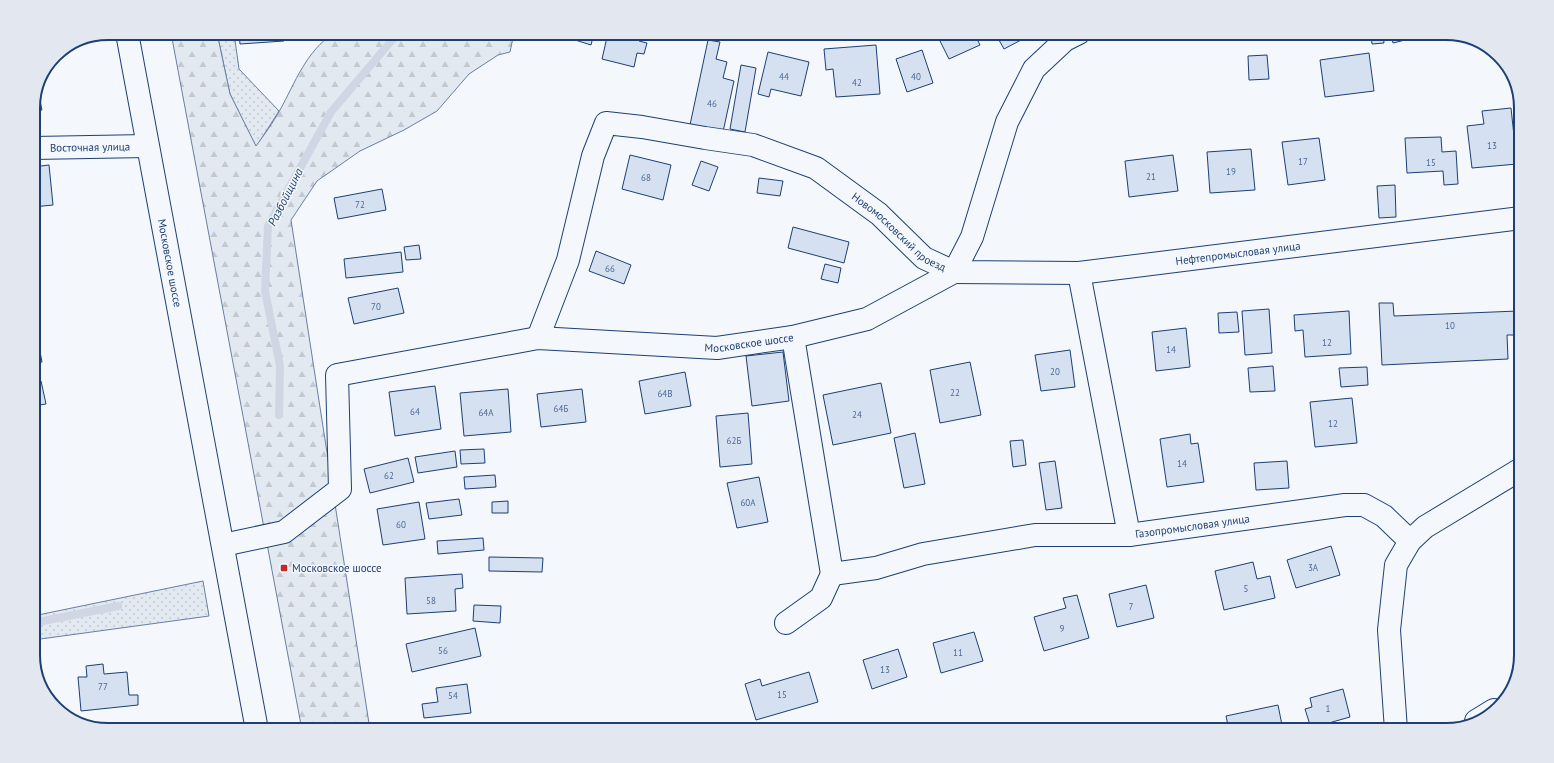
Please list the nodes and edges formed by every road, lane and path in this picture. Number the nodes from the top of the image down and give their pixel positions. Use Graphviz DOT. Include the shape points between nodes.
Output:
graph roads {
  1 [pos="127,40"];
  2 [pos="1066,40"];
  3 [pos="147,146"];
  4 [pos="40,148"];
  5 [pos="1514,219"];
  6 [pos="954,272"];
  7 [pos="1079,273"];
  8 [pos="538,338"];
  9 [pos="793,338"];
  10 [pos="1514,473"];
  11 [pos="1129,535"];
  12 [pos="1410,541"];
  13 [pos="223,545"];
  14 [pos="832,574"];
  15 [pos="786,623"];
  16 [pos="256,723"];
  17 [pos="1396,723"];
  1 -- 3 [label="street, Московское шоссе"];
  2 -- 6 [label="street, Новомосковский проезд" via="1034,69 1007,122 972,237"];
  3 -- 4 [label="street, Восточная улица"];
  3 -- 13 [label="street, Московское шоссе"];
  5 -- 7 [label="street, Нефтепромысловая улица"];
  6 -- 7 [label="street, Нефтепромысловая улица"];
  6 -- 8 [label="street, Новомосковский проезд" via="924,258 879,214 816,168 754,145 606,123 593,156 568,260"];
  6 -- 9 [label="street" via="866,319"];
  7 -- 11 [label="street"];
  8 -- 9 [label="street, Московское шоссе" via="717,348"];
  8 -- 13 [label="street, Московское шоссе" via="337,375 340,489 284,532"];
  9 -- 14 [label="street, Московское шоссе"];
  10 -- 12 [label="street" via="1424,527"];
  11 -- 12 [label="street, Газопромысловая улица" via="1345,505 1364,505 1384,516"];
  11 -- 14 [label="street, Газопромысловая улица" via="1035,535 923,554 876,568"];
  12 -- 17 [label="street" via="1396,565 1389,630"];
  13 -- 16 [label="street, Московское шоссе"];
  14 -- 15 [label="street" via="821,598"];
}
